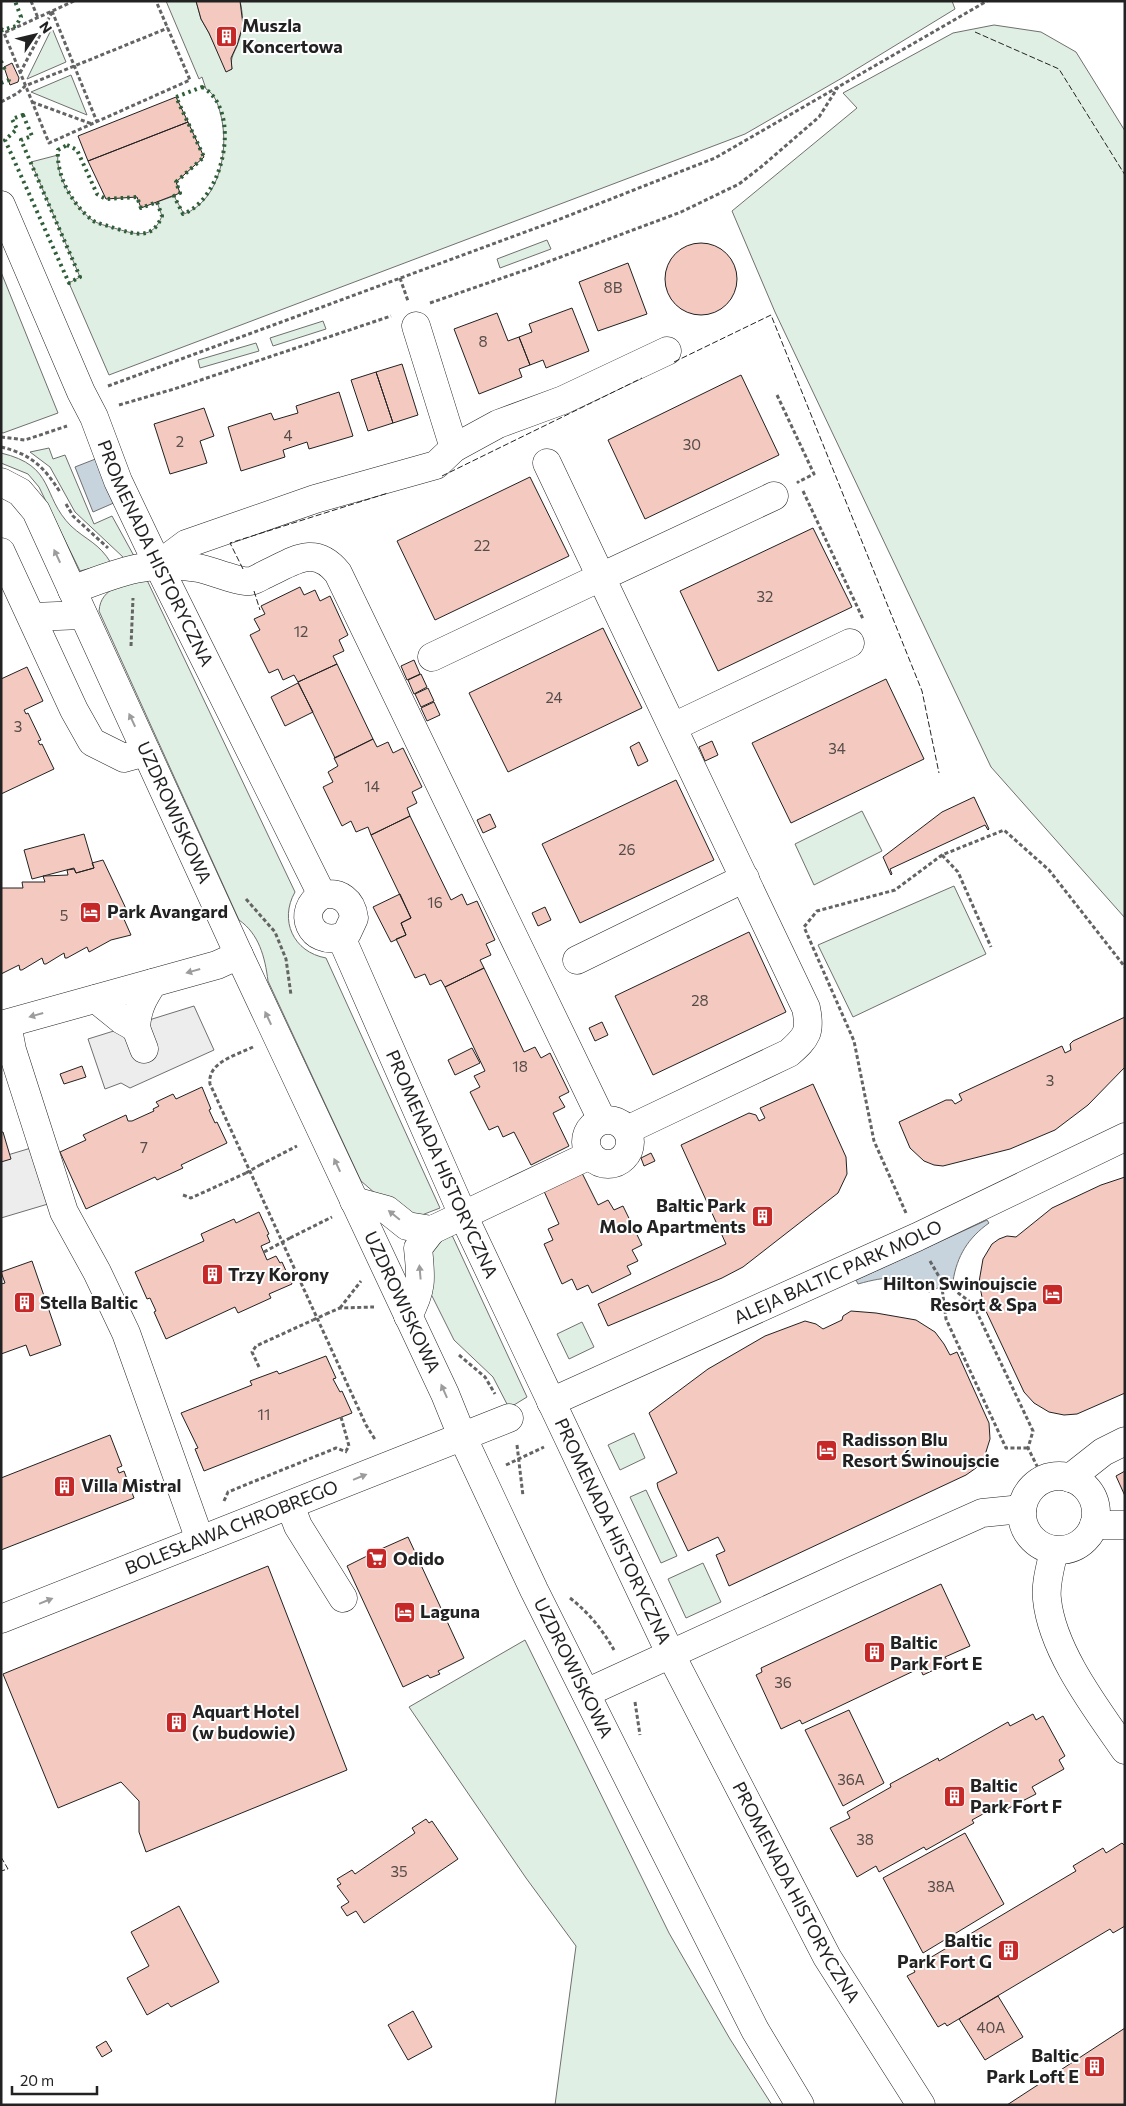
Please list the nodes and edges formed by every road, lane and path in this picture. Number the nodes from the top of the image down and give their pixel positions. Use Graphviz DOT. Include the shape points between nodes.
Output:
graph roads {
  1 [pos="30,1"];
  2 [pos="74,1"];
  3 [pos="156,1"];
  4 [pos="987,1"];
  5 [pos="52,11"];
  6 [pos="38,18"];
  7 [pos="168,28"];
  8 [pos="74,66"];
  9 [pos="20,74"];
  10 [pos="25,86"];
  11 [pos="839,86"];
  12 [pos="1,102"];
  13 [pos="32,102"];
  14 [pos="97,122"];
  15 [pos="92,124"];
  16 [pos="1,205"];
  17 [pos="413,315"];
  18 [pos="667,351"];
  19 [pos="81,392"];
  20 [pos="777,395"];
  21 [pos="94,417"];
  22 [pos="1,437"];
  23 [pos="1,447"];
  24 [pos="454,448"];
  25 [pos="547,463"];
  26 [pos="11,487"];
  27 [pos="774,496"];
  28 [pos="1,552"];
  29 [pos="158,565"];
  30 [pos="122,570"];
  31 [pos="601,577"];
  32 [pos="72,590"];
  33 [pos="83,615"];
  34 [pos="32,617"];
  35 [pos="858,634"];
  36 [pos="134,651"];
  37 [pos="432,657"];
  38 [pos="672,727"];
  39 [pos="146,752"];
  40 [pos="942,856"];
  41 [pos="745,878"];
  42 [pos="241,894"];
  43 [pos="991,947"];
  44 [pos="238,955"];
  45 [pos="577,960"];
  46 [pos="1125,967"];
  47 [pos="153,982"];
  48 [pos="96,999"];
  49 [pos="292,1003"];
  50 [pos="4,1024"];
  51 [pos="256,1046"];
  52 [pos="615,1125"];
  53 [pos="1125,1137"];
  54 [pos="301,1144"];
  55 [pos="590,1155"];
  56 [pos="183,1195"];
  57 [pos="345,1208"];
  58 [pos="463,1215"];
  59 [pos="432,1230"];
  60 [pos="917,1237"];
  61 [pos="264,1252"];
  62 [pos="364,1277"];
  63 [pos="941,1280"];
  64 [pos="376,1307"];
  65 [pos="340,1308"];
  66 [pos="408,1316"];
  67 [pos="454,1350"];
  68 [pos="259,1367"];
  69 [pos="550,1402"];
  70 [pos="341,1417"];
  71 [pos="509,1418"];
  72 [pos="462,1436"];
  73 [pos="567,1436"];
  74 [pos="1125,1442"];
  75 [pos="378,1446"];
  76 [pos="1028,1448"];
  77 [pos="346,1451"];
  78 [pos="481,1476"];
  79 [pos="1057,1479"];
  80 [pos="290,1505"];
  81 [pos="1022,1509"];
  82 [pos="1094,1525"];
  83 [pos="1125,1525"];
  84 [pos="200,1540"];
  85 [pos="1054,1550"];
  86 [pos="343,1598"];
  87 [pos="1,1619"];
  88 [pos="671,1655"];
  89 [pos="586,1693"];
  90 [pos="1125,1750"];
  91 [pos="800,2105"];
  92 [pos="921,2105"];
  1 -- 6 [label="path"];
  2 -- 5 [label="path"];
  3 -- 7 [label="path"];
  4 -- 11 [label="path"];
  5 -- 6 [label="path"];
  5 -- 8 [label="path"];
  5 -- 9 [label="path"];
  6 -- 9 [label="path" via="4,33"];
  7 -- 8 [label="path"];
  7 -- 14 [label="path" via="190,80"];
  8 -- 10 [label="path"];
  8 -- 14 [label="path"];
  9 -- 10 [label="path"];
  10 -- 12 [label="path"];
  10 -- 13 [label="path"];
  11 -- 17 [label="path" via="819,117 739,184 681,212"];
  11 -- 19 [label="path" via="715,158 117,384"];
  13 -- 15 [label="path"];
  13 -- 15 [label="path" via="49,143"];
  14 -- 15 [label="path"];
  16 -- 19 [label="street, PROMENADA HISTORYCZNA"];
  17 -- 21 [label="path" via="122,404"];
  17 -- 24 [label="street"];
  18 -- 24 [label="street" via="563,400 498,424"];
  19 -- 21 [label="street, PROMENADA HISTORYCZNA"];
  20 -- 35 [label="path" via="814,474 798,482"];
  21 -- 22 [label="path" via="24,440"];
  21 -- 29 [label="street, PROMENADA HISTORYCZNA" via="118,481"];
  23 -- 30 [label="path" via="32,459 48,474 73,516 103,541 116,556"];
  24 -- 29 [label="street" via="436,465 315,499 186,544"];
  25 -- 31 [label="street"];
  32 -- 26 [label="street, UZDROWISKOWA, one-way" via="36,511"];
  27 -- 31 [label="street"];
  28 -- 34 [label="street"];
  29 -- 30 [label="street"];
  29 -- 52 [label="street" via="198,568 249,582 305,557 317,556 329,562 342,581"];
  29 -- 58 [label="street, PROMENADA HISTORYCZNA" via="322,895 338,894 345,898 353,911 352,926 341,937"];
  30 -- 32 [label="street"];
  30 -- 36 [label="path" via="133,592 130,644"];
  31 -- 37 [label="street"];
  31 -- 38 [label="street"];
  32 -- 33 [label="street, UZDROWISKOWA"];
  33 -- 34 [label="street"];
  39 -- 33 [label="street, UZDROWISKOWA, one-way"];
  34 -- 39 [label="street" via="92,742 124,758"];
  35 -- 38 [label="street"];
  38 -- 41 [label="street"];
  39 -- 44 [label="street, UZDROWISKOWA"];
  40 -- 43 [label="path" via="958,872"];
  40 -- 46 [label="path" via="1004,830 1049,870"];
  40 -- 60 [label="path" via="895,890 817,911 804,927 854,1040 874,1141"];
  41 -- 45 [label="street"];
  41 -- 52 [label="street" via="806,1008 809,1024 804,1039 789,1053"];
  42 -- 49 [label="path" via="275,932 286,958"];
  44 -- 47 [label="street, one-way" via="217,965"];
  57 -- 44 [label="street, UZDROWISKOWA, one-way"];
  47 -- 48 [label="street"];
  47 -- 48 [label="street" via="141,1000 137,1016 140,1038"];
  48 -- 50 [label="street, one-way"];
  50 -- 84 [label="street" via="64,1212 132,1329"];
  51 -- 75 [label="path" via="214,1067 209,1077 210,1084"];
  52 -- 55 [label="street" via="596,1123 587,1134"];
  52 -- 55 [label="street" via="630,1140 625,1156 610,1164 598,1162"];
  53 -- 60 [label="street, ALEJA BALTIC PARK MOLO"];
  54 -- 56 [label="path, bridge" via="191,1198"];
  55 -- 58 [label="street"];
  59 -- 57 [label="street, one-way" via="406,1226 387,1210"];
  57 -- 61 [label="path, bridge"];
  57 -- 66 [label="street, UZDROWISKOWA"];
  58 -- 59 [label="street"];
  58 -- 69 [label="street, PROMENADA HISTORYCZNA"];
  66 -- 59 [label="street, one-way" via="418,1298 421,1282 418,1248"];
  60 -- 63 [label="path"];
  60 -- 69 [label="street, ALEJA BALTIC PARK MOLO"];
  62 -- 65 [label="path"];
  63 -- 76 [label="path" via="973,1304 1034,1431"];
  63 -- 76 [label="path" via="946,1319 1006,1448"];
  64 -- 65 [label="path"];
  65 -- 68 [label="path, bridge" via="256,1346 252,1352"];
  72 -- 66 [label="street, UZDROWISKOWA, one-way"];
  67 -- 71 [label="path" via="485,1377"];
  69 -- 73 [label="street, PROMENADA HISTORYCZNA"];
  70 -- 77 [label="path" via="349,1446"];
  71 -- 72 [label="street"];
  72 -- 78 [label="street, UZDROWISKOWA"];
  80 -- 72 [label="street, BOLESŁAWA CHROBREGO, one-way"];
  73 -- 78 [label="path"];
  73 -- 88 [label="street, PROMENADA HISTORYCZNA"];
  74 -- 79 [label="street"];
  76 -- 79 [label="path"];
  78 -- 89 [label="street, UZDROWISKOWA"];
  79 -- 81 [label="street" via="1029,1491"];
  79 -- 82 [label="street" via="1080,1483 1088,1491 1096,1513"];
  80 -- 84 [label="street, BOLESŁAWA CHROBREGO"];
  80 -- 86 [label="street" via="298,1526"];
  81 -- 85 [label="street" via="1025,1530 1032,1540"];
  81 -- 88 [label="street" via="982,1513"];
  82 -- 83 [label="street"];
  82 -- 85 [label="street" via="1083,1542 1069,1549"];
  87 -- 84 [label="street, BOLESŁAWA CHROBREGO, one-way"];
  85 -- 90 [label="street" via="1046,1597 1059,1647"];
  88 -- 89 [label="street"];
  88 -- 92 [label="street, PROMENADA HISTORYCZNA" via="826,1957"];
  89 -- 91 [label="street, UZDROWISKOWA" via="755,2030"];
}
